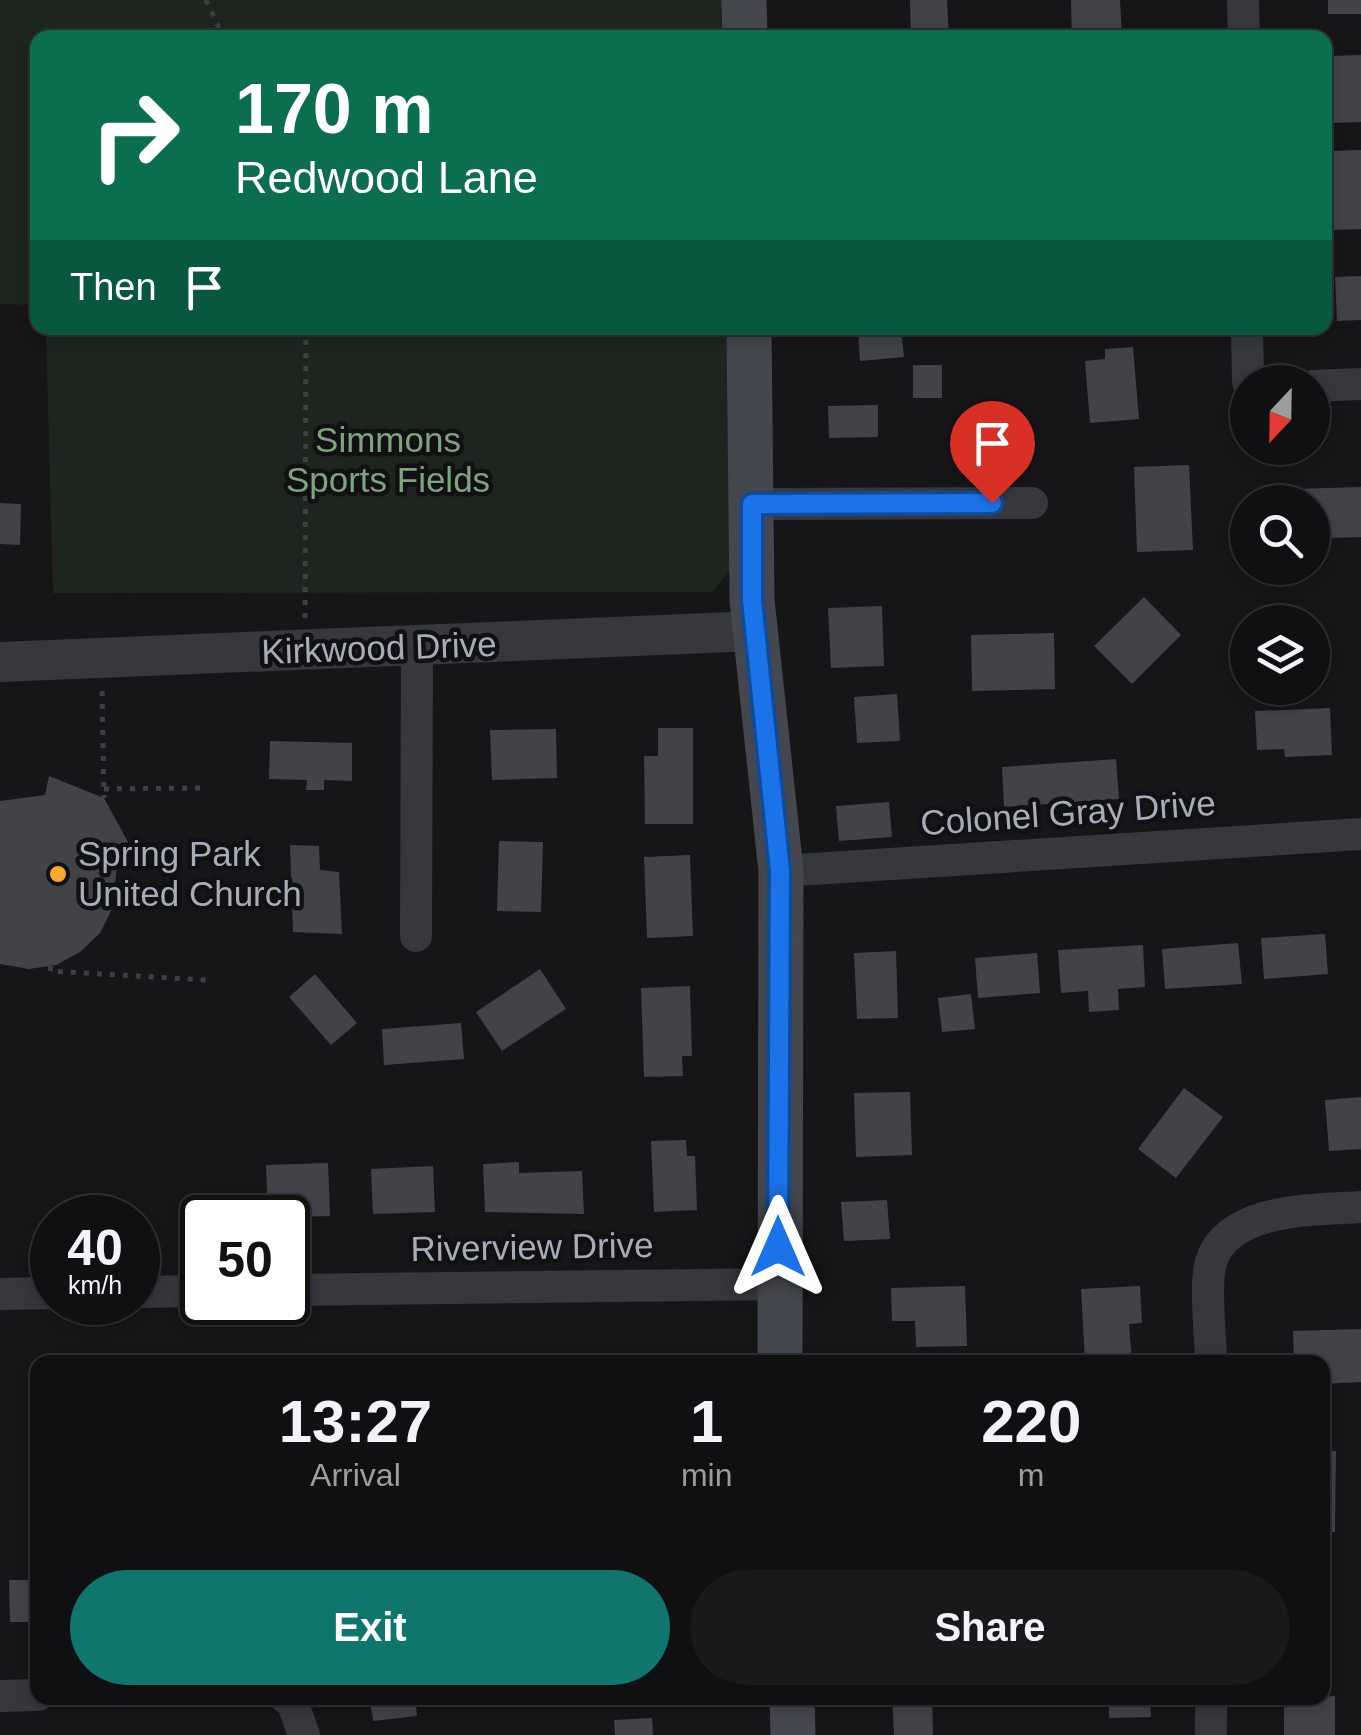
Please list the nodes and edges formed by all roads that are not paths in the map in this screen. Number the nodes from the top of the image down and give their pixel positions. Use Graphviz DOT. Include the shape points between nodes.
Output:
graph roads {
  1 [pos="744,0"];
  2 [pos="1243,0"];
  3 [pos="744,30"];
  4 [pos="1244,30"];
  5 [pos="749,335"];
  6 [pos="1247,335"];
  7 [pos="1248,365"];
  8 [pos="1361,384"];
  9 [pos="1330,385"];
  10 [pos="1032,503"];
  11 [pos="752,504"];
  12 [pos="758,632"];
  13 [pos="416,646"];
  14 [pos="0,662"];
  15 [pos="1361,834"];
  16 [pos="780,871"];
  17 [pos="416,936"];
  18 [pos="1361,1207"];
  19 [pos="778,1284"];
  20 [pos="310,1290"];
  21 [pos="30,1293"];
  22 [pos="0,1294"];
  23 [pos="780,1355"];
  24 [pos="1211,1355"];
  25 [pos="0,1696"];
  26 [pos="30,1696"];
  27 [pos="293,1705"];
  28 [pos="792,1705"];
  29 [pos="1211,1705"];
  30 [pos="304,1735"];
  31 [pos="793,1735"];
  32 [pos="1211,1735"];
  1 -- 3 [label="main road"];
  2 -- 4 [label="street"];
  5 -- 11 [label="main road"];
  6 -- 7 [label="street"];
  8 -- 9 [label="street"];
  10 -- 11 [label="street"];
  11 -- 12 [label="main road"];
  12 -- 13 [label="street, Kirkwood Drive"];
  12 -- 16 [label="main road"];
  13 -- 14 [label="street, Kirkwood Drive"];
  13 -- 17 [label="street"];
  15 -- 16 [label="street, Colonel Gray Drive"];
  16 -- 19 [label="main road"];
  18 -- 24 [label="street" via="1273,1213 1232,1234 1211,1262"];
  19 -- 20 [label="street, Riverview Drive"];
  19 -- 23 [label="main road"];
  21 -- 22 [label="street"];
  25 -- 26 [label="street"];
  27 -- 30 [label="street"];
  28 -- 31 [label="main road"];
  29 -- 32 [label="street"];
}
